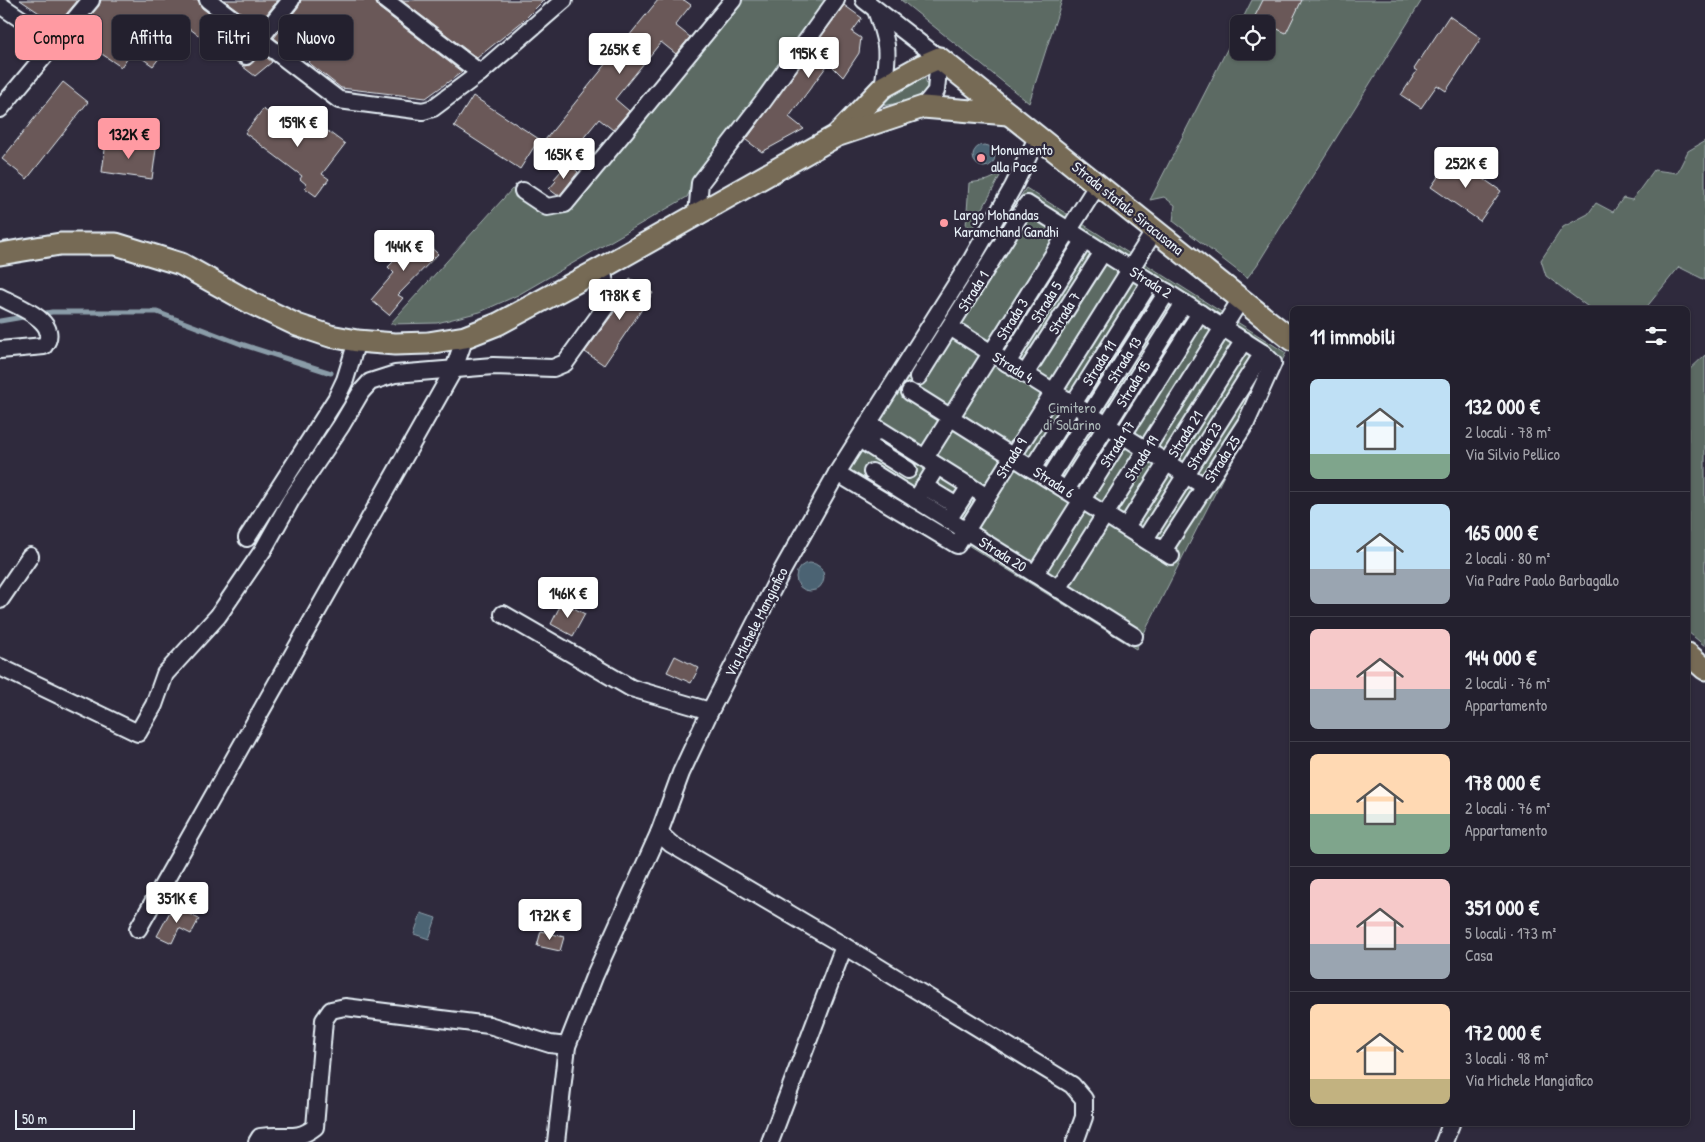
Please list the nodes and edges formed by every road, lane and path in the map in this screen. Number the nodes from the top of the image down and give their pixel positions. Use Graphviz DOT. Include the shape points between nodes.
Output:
graph roads {
  1 [pos="91,0"];
  2 [pos="208,0"];
  3 [pos="291,0"];
  4 [pos="385,0"];
  5 [pos="564,0"];
  6 [pos="732,0"];
  7 [pos="836,0"];
  8 [pos="0,5"];
  9 [pos="870,5"];
  10 [pos="15,15"];
  11 [pos="78,15"];
  12 [pos="228,15"];
  13 [pos="269,28"];
  14 [pos="269,46"];
  15 [pos="940,58"];
  16 [pos="40,60"];
  17 [pos="480,73"];
  18 [pos="884,87"];
  19 [pos="923,107"];
  20 [pos="0,109"];
  21 [pos="1008,114"];
  22 [pos="836,136"];
  23 [pos="1038,136"];
  24 [pos="1098,184"];
  25 [pos="523,191"];
  26 [pos="1027,204"];
  27 [pos="697,214"];
  28 [pos="1155,230"];
  29 [pos="1068,231"];
  30 [pos="1084,241"];
  31 [pos="1103,252"];
  32 [pos="0,254"];
  33 [pos="602,268"];
  34 [pos="1130,269"];
  35 [pos="1150,282"];
  36 [pos="1166,292"];
  37 [pos="0,297"];
  38 [pos="1241,299"];
  39 [pos="1184,303"];
  40 [pos="1200,313"];
  41 [pos="950,327"];
  42 [pos="1223,328"];
  43 [pos="465,337"];
  44 [pos="1290,338"];
  45 [pos="1244,340"];
  46 [pos="357,342"];
  47 [pos="0,350"];
  48 [pos="991,353"];
  49 [pos="1268,358"];
  50 [pos="1007,363"];
  51 [pos="454,369"];
  52 [pos="1026,374"];
  53 [pos="918,377"];
  54 [pos="910,392"];
  55 [pos="1053,392"];
  56 [pos="1073,404"];
  57 [pos="1089,414"];
  58 [pos="950,417"];
  59 [pos="1106,425"];
  60 [pos="1122,435"];
  61 [pos="872,436"];
  62 [pos="1146,450"];
  63 [pos="1012,456"];
  64 [pos="1166,463"];
  65 [pos="1032,469"];
  66 [pos="922,471"];
  67 [pos="872,472"];
  68 [pos="837,473"];
  69 [pos="1186,475"];
  70 [pos="1049,479"];
  71 [pos="1204,486"];
  72 [pos="896,488"];
  73 [pos="1066,490"];
  74 [pos="986,497"];
  75 [pos="1082,500"];
  76 [pos="960,501"];
  77 [pos="1105,514"];
  78 [pos="1126,527"];
  79 [pos="965,530"];
  80 [pos="247,538"];
  81 [pos="1145,539"];
  82 [pos="1168,554"];
  83 [pos="30,556"];
  84 [pos="1035,574"];
  85 [pos="1058,588"];
  86 [pos="0,600"];
  87 [pos="502,614"];
  88 [pos="1134,636"];
  89 [pos="1690,656"];
  90 [pos="0,667"];
  91 [pos="1705,669"];
  92 [pos="710,711"];
  93 [pos="658,833"];
  94 [pos="138,929"];
  95 [pos="844,946"];
  96 [pos="567,1046"];
  97 [pos="1450,1126"];
  98 [pos="257,1142"];
  99 [pos="556,1142"];
  100 [pos="770,1142"];
  101 [pos="1075,1142"];
  102 [pos="1444,1142"];
  1 -- 11 [label="street"];
  2 -- 12 [label="street"];
  3 -- 13 [label="street"];
  4 -- 17 [label="street"];
  5 -- 17 [label="street"];
  6 -- 25 [label="street" via="565,204 547,207"];
  7 -- 27 [label="street" via="700,183"];
  8 -- 10 [label="street"];
  9 -- 15 [label="street"];
  9 -- 18 [label="street" via="886,39 888,58"];
  14 -- 17 [label="street" via="339,100 423,111 433,108"];
  15 -- 18 [label="main road"];
  15 -- 19 [label="street" via="936,91"];
  15 -- 21 [label="main road, Strada statale Siracusana"];
  16 -- 20 [label="street"];
  18 -- 22 [label="main road"];
  19 -- 21 [label="main road"];
  19 -- 22 [label="main road"];
  21 -- 23 [label="main road, Strada statale Siracusana"];
  22 -- 27 [label="main road"];
  23 -- 24 [label="main road, Strada statale Siracusana"];
  23 -- 68 [label="street, Via Michele Mangiafico" via="972,258"];
  24 -- 28 [label="main road, Strada statale Siracusana"];
  24 -- 29 [label="street, Strada 3"];
  26 -- 29 [label="street, Strada 2"];
  26 -- 41 [label="street, Strada 1"];
  27 -- 33 [label="main road"];
  28 -- 34 [label="street, Strada 9"];
  28 -- 38 [label="main road, Strada statale Siracusana"];
  29 -- 30 [label="street, Strada 2"];
  29 -- 48 [label="street, Strada 3"];
  30 -- 31 [label="street, Strada 2"];
  30 -- 50 [label="street, Strada 5"];
  31 -- 34 [label="street, Strada 2"];
  31 -- 52 [label="street, Strada 7"];
  32 -- 46 [label="main road" via="60,244 116,244 181,264 297,325"];
  33 -- 43 [label="main road" via="498,324"];
  33 -- 51 [label="street" via="609,302 565,364 553,368"];
  34 -- 35 [label="street, Strada 2"];
  34 -- 55 [label="street, Strada 9"];
  35 -- 36 [label="street, Strada 2"];
  35 -- 56 [label="street, Strada 11"];
  36 -- 39 [label="street, Strada 2"];
  36 -- 57 [label="street, Strada 13"];
  37 -- 47 [label="street" via="44,322 49,331 49,340 44,346"];
  38 -- 42 [label="street, Strada 19"];
  38 -- 44 [label="main road, Strada statale Siracusana"];
  39 -- 40 [label="street, Strada 2"];
  39 -- 59 [label="street, Strada 15"];
  40 -- 42 [label="street, Strada 2"];
  40 -- 60 [label="street, Strada 17"];
  41 -- 48 [label="street, Strada 4"];
  41 -- 53 [label="street, Strada 1"];
  42 -- 45 [label="street, Strada 2"];
  42 -- 62 [label="street, Strada 19"];
  43 -- 46 [label="main road" via="428,343"];
  43 -- 51 [label="street"];
  45 -- 49 [label="street, Strada 2"];
  45 -- 64 [label="street, Strada 21"];
  46 -- 80 [label="street" via="336,399"];
  48 -- 50 [label="street, Strada 4"];
  48 -- 58 [label="street, Strada 3"];
  49 -- 69 [label="street, Strada 23"];
  49 -- 71 [label="street, Strada 25" via="1246,423"];
  50 -- 52 [label="street, Strada 4"];
  51 -- 90 [label="street" via="395,374 370,382 361,392 218,616 165,674 154,705 138,732"];
  51 -- 94 [label="street"];
  52 -- 55 [label="street, Strada 4"];
  54 -- 58 [label="street, Strada 6"];
  55 -- 56 [label="street, Strada 4"];
  55 -- 63 [label="street, Strada 9"];
  56 -- 57 [label="street, Strada 4"];
  56 -- 65 [label="street, Strada 11"];
  57 -- 59 [label="street, Strada 4"];
  57 -- 70 [label="street, Strada 13"];
  58 -- 63 [label="street, Strada 6"];
  58 -- 66 [label="street, Strada 3"];
  59 -- 60 [label="street, Strada 4"];
  59 -- 73 [label="street, Strada 15"];
  60 -- 62 [label="street, Strada 4"];
  60 -- 75 [label="street, Strada 17"];
  61 -- 66 [label="street"];
  62 -- 64 [label="street, Strada 4"];
  62 -- 77 [label="street, Strada 19"];
  63 -- 65 [label="street, Strada 6"];
  63 -- 74 [label="street, Strada 9"];
  64 -- 69 [label="street, Strada 4"];
  64 -- 78 [label="street, Strada 21"];
  65 -- 70 [label="street, Strada 6"];
  66 -- 72 [label="street, Strada 3"];
  66 -- 72 [label="street, Strada 20"];
  66 -- 76 [label="street"];
  66 -- 76 [label="street, Strada 20"];
  67 -- 72 [label="street, Strada 20"];
  68 -- 79 [label="street, Strada 9" via="957,546"];
  68 -- 92 [label="street, Via Michele Mangiafico"];
  69 -- 71 [label="street, Strada 4"];
  69 -- 81 [label="street, Strada 23"];
  70 -- 73 [label="street, Strada 6"];
  71 -- 82 [label="street, Strada 25"];
  73 -- 75 [label="street, Strada 6"];
  74 -- 76 [label="street"];
  74 -- 79 [label="street, Strada 9"];
  75 -- 77 [label="street, Strada 6"];
  75 -- 84 [label="street, Strada 17"];
  76 -- 79 [label="street, Strada 20"];
  77 -- 78 [label="street, Strada 6"];
  77 -- 85 [label="street, Strada 19"];
  78 -- 81 [label="street, Strada 6"];
  79 -- 84 [label="street, Strada 20"];
  81 -- 82 [label="street, Strada 6"];
  83 -- 86 [label="street"];
  84 -- 85 [label="street, Strada 20"];
  85 -- 88 [label="street, Strada 20"];
  87 -- 92 [label="street" via="631,688"];
  89 -- 91 [label="main road"];
  92 -- 93 [label="street, Via Michele Mangiafico"];
  93 -- 95 [label="street" via="671,844"];
  93 -- 96 [label="street, Via Michele Mangiafico"];
  95 -- 100 [label="street"];
  95 -- 101 [label="street" via="1072,1085 1084,1099 1084,1117"];
  96 -- 98 [label="street" via="550,1044 489,1024 345,1007 331,1010 324,1020 315,1127 308,1137 296,1141 268,1136 260,1137"];
  96 -- 99 [label="street, Via Michele Mangiafico"];
  97 -- 102 [label="street"];
}
